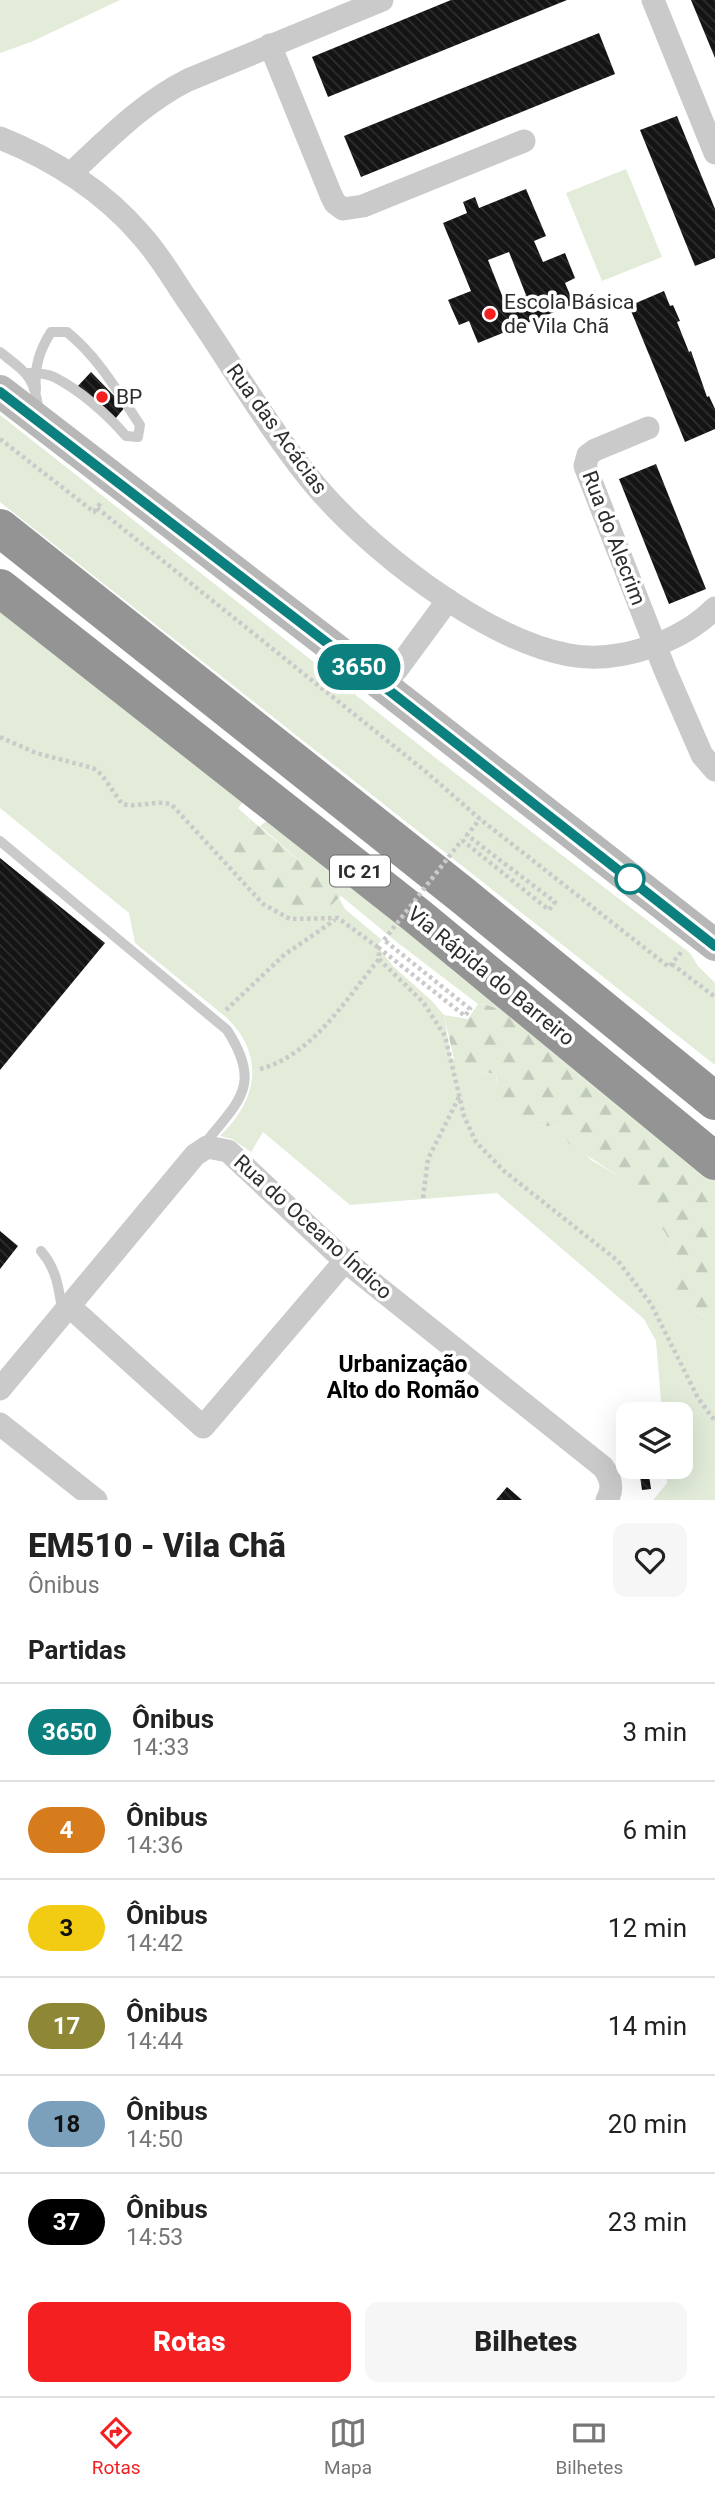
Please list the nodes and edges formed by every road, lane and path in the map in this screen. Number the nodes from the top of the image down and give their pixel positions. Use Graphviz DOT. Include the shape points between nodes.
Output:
graph roads {
  1 [pos="382,0"];
  2 [pos="653,0"];
  3 [pos="270,45"];
  4 [pos="0,138"];
  5 [pos="524,141"];
  6 [pos="715,153"];
  7 [pos="70,174"];
  8 [pos="0,352"];
  9 [pos="31,373"];
  10 [pos="0,391"];
  11 [pos="40,423"];
  12 [pos="648,428"];
  13 [pos="0,439"];
  14 [pos="109,493"];
  15 [pos="97,508"];
  16 [pos="0,528"];
  17 [pos="0,588"];
  18 [pos="448,600"];
  19 [pos="715,608"];
  20 [pos="655,644"];
  21 [pos="382,685"];
  22 [pos="0,737"];
  23 [pos="715,770"];
  24 [pos="480,819"];
  25 [pos="0,841"];
  26 [pos="338,918"];
  27 [pos="701,945"];
  28 [pos="379,948"];
  29 [pos="379,959"];
  30 [pos="672,964"];
  31 [pos="715,997"];
  32 [pos="215,1020"];
  33 [pos="246,1073"];
  34 [pos="460,1096"];
  35 [pos="715,1101"];
  36 [pos="195,1155"];
  37 [pos="715,1161"];
  38 [pos="423,1198"];
  39 [pos="41,1251"];
  40 [pos="345,1261"];
  41 [pos="66,1310"];
  42 [pos="0,1389"];
  43 [pos="715,1421"];
  44 [pos="0,1424"];
  45 [pos="96,1500"];
  46 [pos="607,1500"];
  1 -- 3 [label="street"];
  2 -- 6 [label="street"];
  3 -- 5 [label="street" via="331,195 343,209 363,206"];
  3 -- 7 [label="street" via="166,91"];
  4 -- 7 [label="street, Rua das Acácias"];
  7 -- 18 [label="street, Rua das Acácias" via="144,238 312,481 373,544"];
  8 -- 9 [label="lane"];
  9 -- 9 [label="lane" via="51,332 67,332 86,347 121,396 140,425 138,437 126,436 52,376"];
  9 -- 11 [label="lane"];
  10 -- 11 [label="main road"];
  11 -- 21 [label="main road"];
  12 -- 20 [label="street, Rua do Alecrim" via="595,450 585,466"];
  13 -- 15 [label="path" via="94,512"];
  14 -- 15 [label="path"];
  15 -- 24 [label="path"];
  16 -- 35 [label="highway, IC 21"];
  17 -- 37 [label="highway, Via Rápida do Barreiro / IC 21" via="416,915"];
  18 -- 20 [label="street, Rua das Acácias" via="521,640 571,655 603,657"];
  18 -- 21 [label="street"];
  19 -- 20 [label="street, Rua das Acácias" via="683,632"];
  20 -- 23 [label="street" via="702,755"];
  21 -- 27 [label="main road"];
  22 -- 26 [label="path" via="36,753 93,768 122,804 171,804 263,904 290,919"];
  24 -- 28 [label="path, bridge" via="467,835 555,902 549,910 462,840 384,940 470,1009 465,1016"];
  24 -- 30 [label="path" via="669,967"];
  25 -- 32 [label="lane"];
  26 -- 28 [label="path"];
  26 -- 32 [label="path" via="284,955"];
  27 -- 30 [label="path"];
  28 -- 29 [label="path"];
  29 -- 33 [label="path" via="311,1041 279,1064"];
  29 -- 34 [label="path" via="423,1002 445,1036"];
  30 -- 31 [label="path"];
  32 -- 33 [label="lane" via="239,1049"];
  33 -- 36 [label="lane" via="241,1099"];
  34 -- 38 [label="path" via="428,1159"];
  34 -- 43 [label="path" via="476,1142 504,1171 618,1261 651,1304 698,1398"];
  36 -- 40 [label="street, Rua do Oceano Índico" via="208,1147 228,1151"];
  36 -- 41 [label="street"];
  39 -- 41 [label="lane" via="50,1261"];
  40 -- 41 [label="street" via="203,1427"];
  40 -- 46 [label="street, Rua do Oceano Índico" via="603,1467 612,1489"];
  41 -- 42 [label="street"];
  44 -- 45 [label="street"];
}
